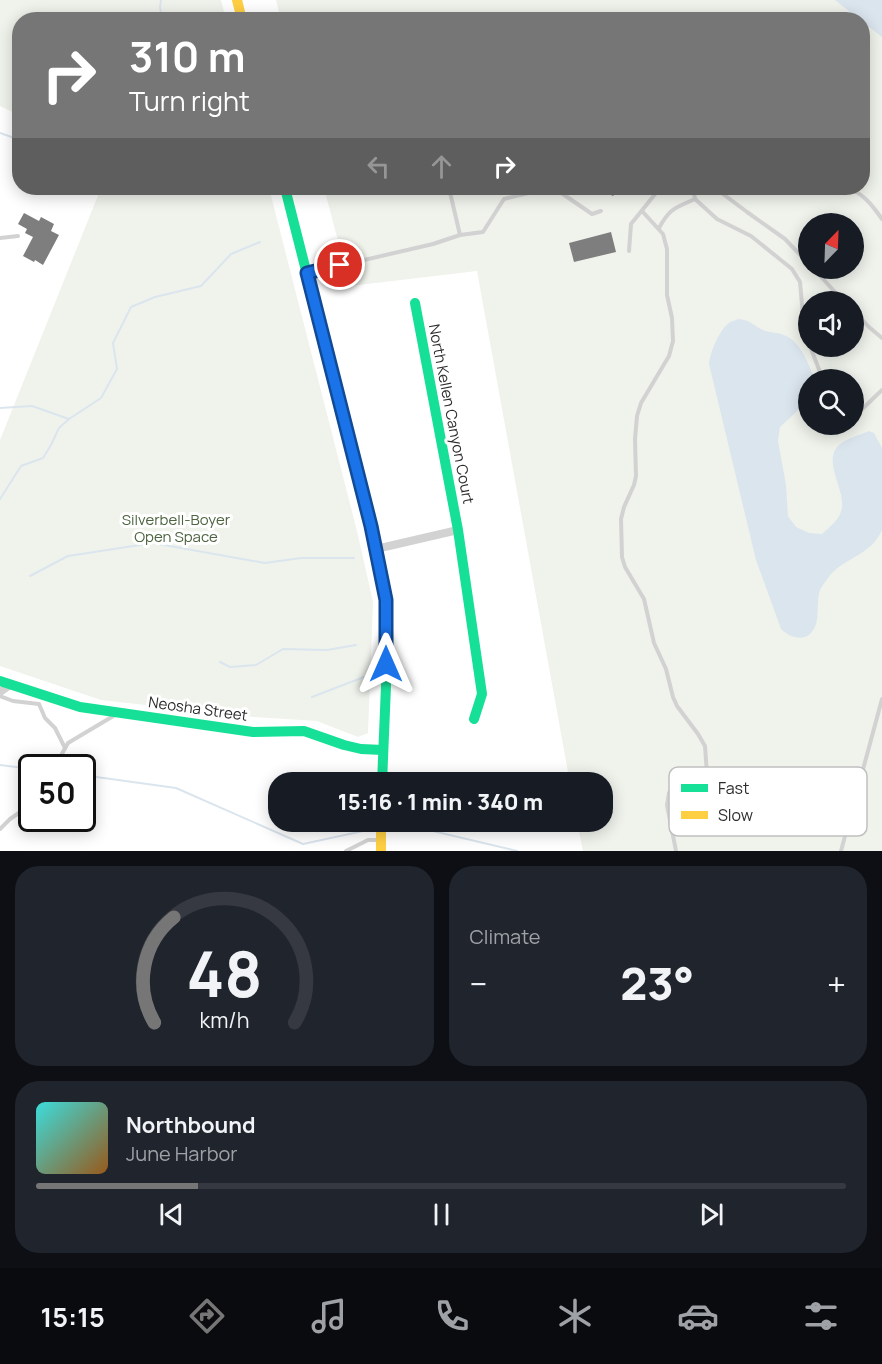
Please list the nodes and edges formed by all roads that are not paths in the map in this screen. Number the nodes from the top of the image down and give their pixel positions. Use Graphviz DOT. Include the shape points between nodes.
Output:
graph roads {
  1 [pos="287,195"];
  2 [pos="451,195"];
  3 [pos="523,195"];
  4 [pos="564,195"];
  5 [pos="655,195"];
  6 [pos="694,195"];
  7 [pos="724,195"];
  8 [pos="862,195"];
  9 [pos="695,199"];
  10 [pos="601,211"];
  11 [pos="642,211"];
  12 [pos="882,219"];
  13 [pos="659,228"];
  14 [pos="460,235"];
  15 [pos="18,236"];
  16 [pos="0,238"];
  17 [pos="629,251"];
  18 [pos="798,252"];
  19 [pos="307,273"];
  20 [pos="823,279"];
  21 [pos="802,291"];
  22 [pos="834,291"];
  23 [pos="415,303"];
  24 [pos="864,322"];
  25 [pos="882,338"];
  26 [pos="882,390"];
  27 [pos="864,407"];
  28 [pos="458,530"];
  29 [pos="376,549"];
  30 [pos="5,683"];
  31 [pos="0,692"];
  32 [pos="0,696"];
  33 [pos="882,699"];
  34 [pos="118,713"];
  35 [pos="474,719"];
  36 [pos="65,748"];
  37 [pos="383,750"];
  38 [pos="62,754"];
  39 [pos="706,767"];
  40 [pos="864,767"];
  41 [pos="382,772"];
  42 [pos="669,793"];
  43 [pos="18,814"];
  44 [pos="669,815"];
  45 [pos="0,829"];
  46 [pos="673,836"];
  47 [pos="845,836"];
  48 [pos="381,846"];
  49 [pos="346,851"];
  50 [pos="676,851"];
  51 [pos="841,851"];
  1 -- 19 [label="street"];
  2 -- 14 [label="lane"];
  3 -- 14 [label="lane" via="504,200 483,232"];
  4 -- 10 [label="lane" via="592,214"];
  5 -- 11 [label="lane"];
  6 -- 9 [label="lane"];
  7 -- 18 [label="lane" via="785,238"];
  8 -- 12 [label="lane"];
  9 -- 13 [label="lane" via="671,210"];
  9 -- 21 [label="lane" via="717,219 751,236 792,269 801,282"];
  11 -- 13 [label="lane"];
  11 -- 17 [label="lane" via="632,224"];
  13 -- 39 [label="lane" via="667,249 673,341 637,416 636,476 621,519 622,557 644,599 673,697 705,746"];
  14 -- 19 [label="lane"];
  15 -- 16 [label="lane"];
  19 -- 29 [label="street"];
  20 -- 22 [label="lane"];
  23 -- 28 [label="street, North Kellen Canyon Court"];
  24 -- 25 [label="lane"];
  26 -- 27 [label="lane"];
  28 -- 29 [label="street"];
  28 -- 35 [label="street, North Kellen Canyon Court" via="482,694"];
  29 -- 37 [label="street" via="386,600"];
  30 -- 31 [label="street"];
  30 -- 34 [label="street, Neosha Street" via="80,707"];
  32 -- 36 [label="lane" via="39,704"];
  33 -- 40 [label="lane"];
  34 -- 36 [label="lane"];
  34 -- 37 [label="street, Neosha Street" via="253,732 304,731 352,747"];
  36 -- 38 [label="lane"];
  37 -- 41 [label="street"];
  42 -- 44 [label="lane"];
  43 -- 45 [label="lane"];
  46 -- 50 [label="lane"];
  47 -- 51 [label="lane"];
  48 -- 49 [label="lane" via="368,840"];
}
